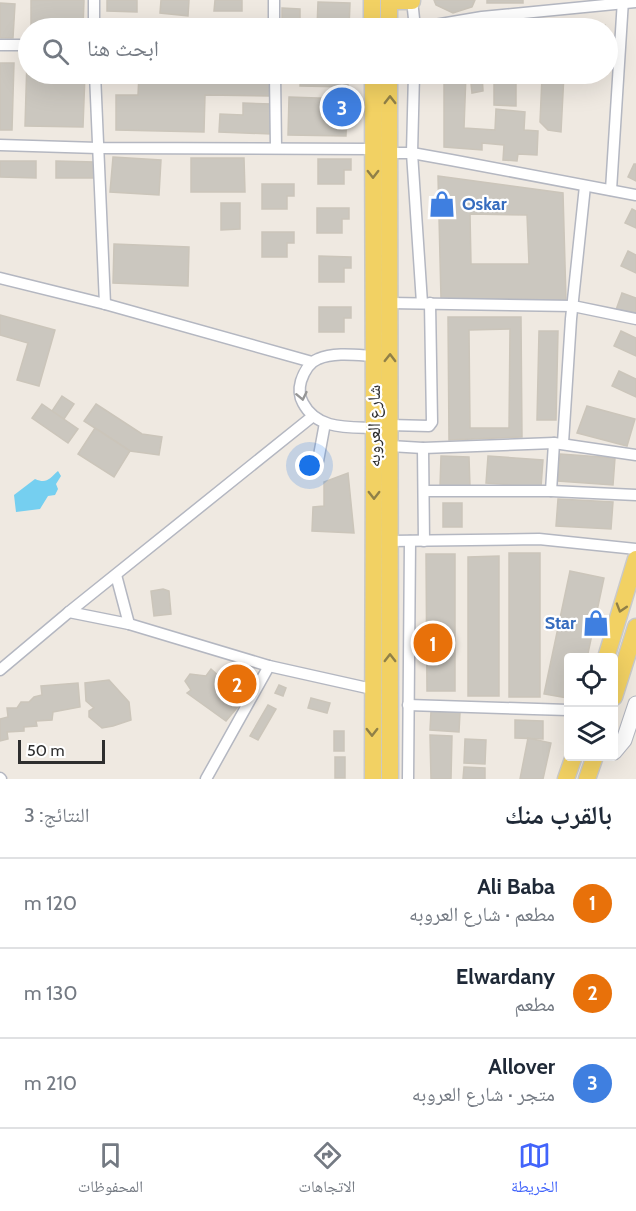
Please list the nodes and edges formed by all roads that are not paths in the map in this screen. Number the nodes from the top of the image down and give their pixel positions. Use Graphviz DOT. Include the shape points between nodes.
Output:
graph roads {
  1 [pos="94,0"];
  2 [pos="274,0"];
  3 [pos="383,0"];
  4 [pos="412,1"];
  5 [pos="623,2"];
  6 [pos="636,2"];
  7 [pos="541,5"];
  8 [pos="94,18"];
  9 [pos="274,18"];
  10 [pos="376,18"];
  11 [pos="387,18"];
  12 [pos="415,18"];
  13 [pos="476,18"];
  14 [pos="0,45"];
  15 [pos="18,45"];
  16 [pos="618,80"];
  17 [pos="95,84"];
  18 [pos="275,84"];
  19 [pos="373,84"];
  20 [pos="389,84"];
  21 [pos="414,84"];
  22 [pos="618,84"];
  23 [pos="0,145"];
  24 [pos="98,148"];
  25 [pos="276,148"];
  26 [pos="373,149"];
  27 [pos="390,153"];
  28 [pos="412,153"];
  29 [pos="585,186"];
  30 [pos="611,190"];
  31 [pos="636,195"];
  32 [pos="0,278"];
  33 [pos="390,303"];
  34 [pos="426,303"];
  35 [pos="105,304"];
  36 [pos="573,306"];
  37 [pos="636,319"];
  38 [pos="374,356"];
  39 [pos="312,362"];
  40 [pos="313,416"];
  41 [pos="325,423"];
  42 [pos="382,426"];
  43 [pos="558,443"];
  44 [pos="390,446"];
  45 [pos="423,448"];
  46 [pos="636,455"];
  47 [pos="318,461"];
  48 [pos="425,491"];
  49 [pos="551,491"];
  50 [pos="636,495"];
  51 [pos="390,541"];
  52 [pos="410,541"];
  53 [pos="424,541"];
  54 [pos="636,549"];
  55 [pos="636,558"];
  56 [pos="116,575"];
  57 [pos="69,612"];
  58 [pos="129,624"];
  59 [pos="636,627"];
  60 [pos="607,653"];
  61 [pos="269,666"];
  62 [pos="0,670"];
  63 [pos="618,685"];
  64 [pos="372,689"];
  65 [pos="636,704"];
  66 [pos="408,705"];
  67 [pos="564,710"];
  68 [pos="618,748"];
  69 [pos="572,761"];
  70 [pos="592,761"];
  71 [pos="206,779"];
  72 [pos="373,779"];
  73 [pos="390,779"];
  74 [pos="408,779"];
  75 [pos="567,779"];
  76 [pos="587,779"];
  1 -- 8 [label="street"];
  2 -- 9 [label="street"];
  3 -- 4 [label="main road"];
  3 -- 10 [label="main road"];
  3 -- 11 [label="main road"];
  4 -- 12 [label="street"];
  5 -- 6 [label="street"];
  5 -- 7 [label="street"];
  5 -- 16 [label="street"];
  7 -- 13 [label="street"];
  14 -- 15 [label="street"];
  17 -- 24 [label="street"];
  18 -- 25 [label="street"];
  19 -- 26 [label="main road, شارع العروبه"];
  27 -- 20 [label="main road, شارع العروبه, one-way"];
  21 -- 28 [label="street"];
  22 -- 30 [label="street"];
  23 -- 24 [label="street"];
  24 -- 25 [label="street"];
  24 -- 35 [label="street"];
  25 -- 26 [label="street"];
  26 -- 38 [label="main road, شارع العروبه, one-way"];
  27 -- 28 [label="street"];
  27 -- 33 [label="main road, شارع العروبه"];
  28 -- 29 [label="street"];
  28 -- 34 [label="street"];
  29 -- 30 [label="street"];
  29 -- 36 [label="street"];
  30 -- 31 [label="street"];
  32 -- 35 [label="street"];
  33 -- 34 [label="street"];
  42 -- 33 [label="main road, شارع العروبه, one-way"];
  34 -- 36 [label="street"];
  34 -- 42 [label="street" via="432,422 429,426"];
  35 -- 39 [label="street"];
  36 -- 37 [label="street"];
  36 -- 43 [label="street"];
  38 -- 39 [label="street" via="332,355"];
  38 -- 42 [label="main road, شارع العروبه"];
  39 -- 40 [label="street, one-way" via="300,385 300,396"];
  40 -- 41 [label="street"];
  40 -- 56 [label="street"];
  41 -- 42 [label="street"];
  41 -- 47 [label="street"];
  42 -- 44 [label="main road, شارع العروبه"];
  42 -- 64 [label="main road, شارع العروبه, one-way"];
  43 -- 45 [label="street"];
  43 -- 46 [label="street"];
  43 -- 49 [label="street"];
  44 -- 45 [label="street"];
  44 -- 51 [label="main road, شارع العروبه"];
  45 -- 48 [label="street"];
  48 -- 49 [label="street"];
  48 -- 53 [label="street"];
  49 -- 50 [label="street"];
  51 -- 52 [label="street"];
  73 -- 51 [label="main road, شارع العروبه, one-way"];
  52 -- 53 [label="street"];
  52 -- 66 [label="street"];
  53 -- 54 [label="street" via="539,539"];
  55 -- 60 [label="main road, one-way"];
  56 -- 57 [label="street"];
  56 -- 58 [label="street"];
  57 -- 58 [label="street"];
  57 -- 62 [label="street"];
  58 -- 61 [label="street"];
  59 -- 63 [label="main road"];
  61 -- 64 [label="street"];
  61 -- 71 [label="street"];
  64 -- 72 [label="main road, شارع العروبه, one-way"];
  65 -- 68 [label="street" via="624,741"];
  66 -- 67 [label="street"];
  66 -- 74 [label="street"];
  69 -- 75 [label="main road"];
  70 -- 76 [label="main road"];
}
